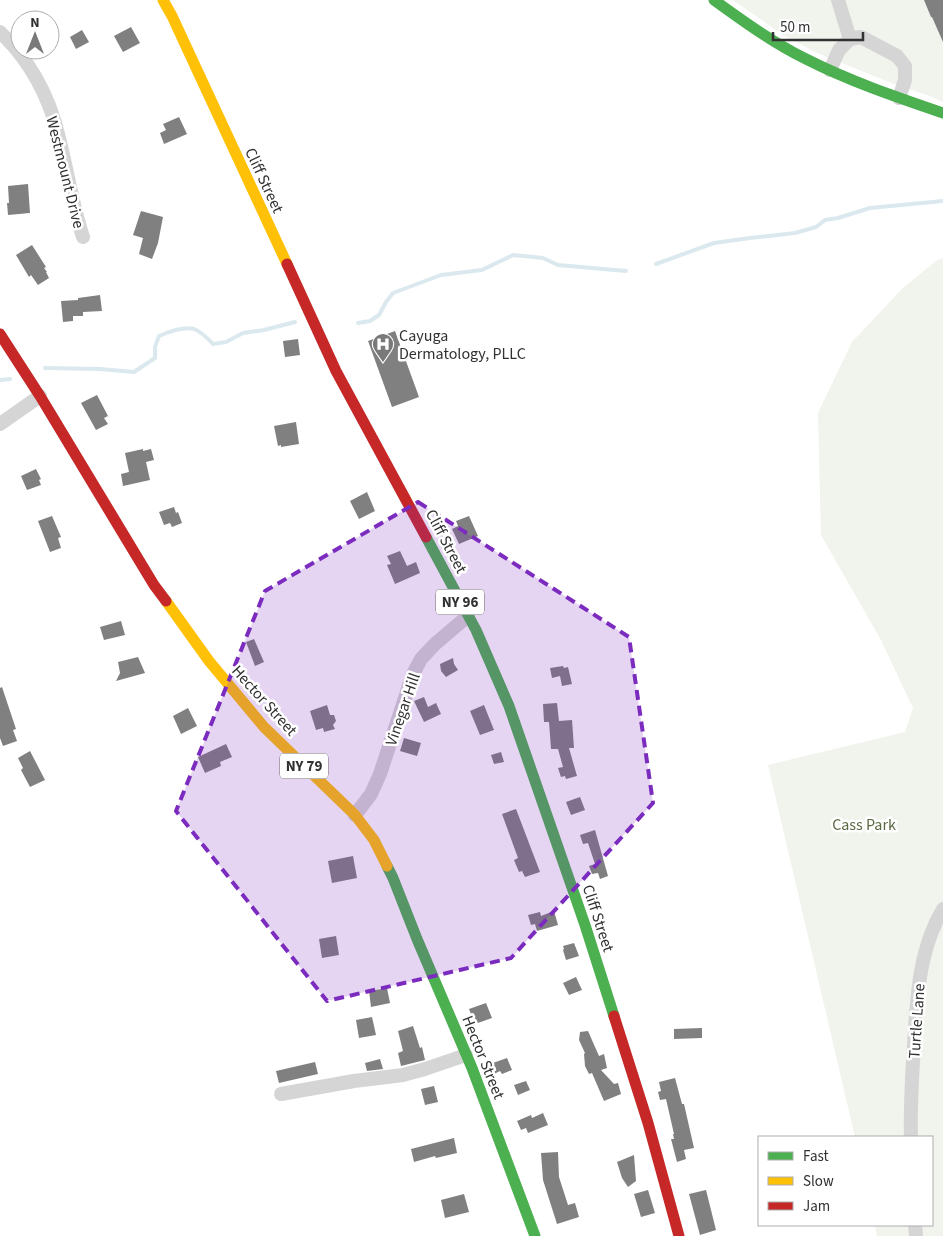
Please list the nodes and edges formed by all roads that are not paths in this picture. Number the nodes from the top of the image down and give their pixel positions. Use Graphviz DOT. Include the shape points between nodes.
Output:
graph roads {
  1 [pos="163,0"];
  2 [pos="714,0"];
  3 [pos="838,0"];
  4 [pos="0,32"];
  5 [pos="850,39"];
  6 [pos="830,70"];
  7 [pos="899,98"];
  8 [pos="943,113"];
  9 [pos="83,237"];
  10 [pos="0,334"];
  11 [pos="40,396"];
  12 [pos="0,424"];
  13 [pos="468,616"];
  14 [pos="355,814"];
  15 [pos="943,909"];
  16 [pos="466,1055"];
  17 [pos="281,1094"];
  18 [pos="911,1136"];
  19 [pos="535,1236"];
  20 [pos="679,1236"];
  1 -- 13 [label="main road, Cliff Street / NY 96" via="336,372"];
  2 -- 6 [label="main road" via="755,29"];
  3 -- 5 [label="street"];
  4 -- 9 [label="street, Westmount Drive" via="25,61 48,102"];
  5 -- 6 [label="street" via="839,50"];
  5 -- 7 [label="street" via="861,37 896,56 905,66 905,80"];
  6 -- 7 [label="main road"];
  7 -- 8 [label="main road"];
  10 -- 11 [label="main road, Hector Street / NY 79"];
  11 -- 12 [label="street"];
  11 -- 14 [label="main road, Hector Street / NY 79" via="154,585 211,664 264,727"];
  13 -- 14 [label="street, Vinegar Hill" via="421,658 380,774 371,794"];
  13 -- 20 [label="main road, Cliff Street / NY 96" via="509,706 585,925 648,1123"];
  14 -- 16 [label="main road, Hector Street / NY 79" via="374,840 393,878"];
  15 -- 18 [label="street, Turtle Lane" via="925,950 917,995"];
  16 -- 17 [label="street" via="402,1075"];
  16 -- 19 [label="main road, Hector Street / NY 79"];
}
